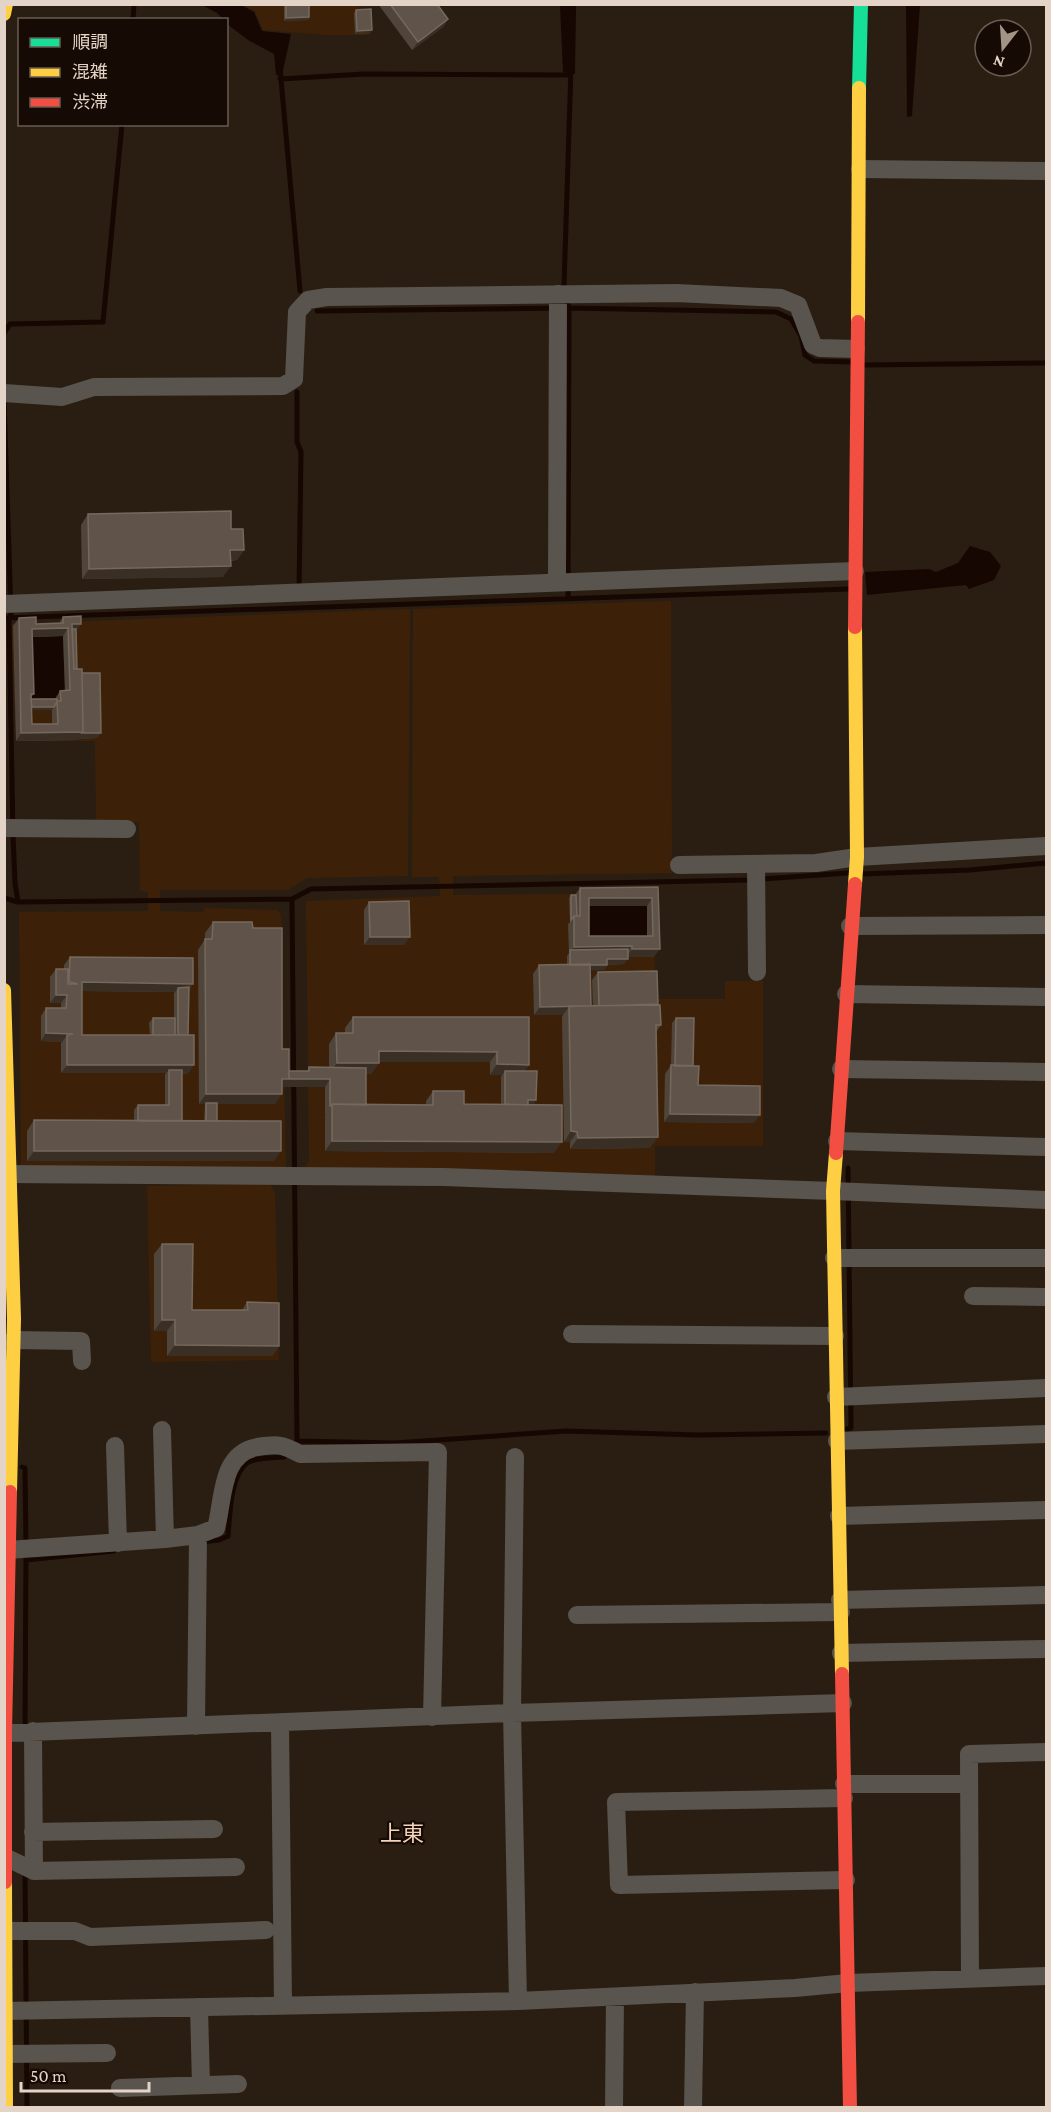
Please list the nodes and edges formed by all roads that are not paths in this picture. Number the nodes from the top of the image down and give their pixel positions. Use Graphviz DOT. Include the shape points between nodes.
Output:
graph roads {
  1 [pos="6,4"];
  2 [pos="861,4"];
  3 [pos="4,15"];
  4 [pos="860,169"];
  5 [pos="1047,171"];
  6 [pos="561,300"];
  7 [pos="857,352"];
  8 [pos="7,393"];
  9 [pos="564,582"];
  10 [pos="855,582"];
  11 [pos="8,604"];
  12 [pos="11,828"];
  13 [pos="127,829"];
  14 [pos="1047,846"];
  15 [pos="856,862"];
  16 [pos="679,865"];
  17 [pos="756,868"];
  18 [pos="1047,925"];
  19 [pos="850,926"];
  20 [pos="757,972"];
  21 [pos="4,990"];
  22 [pos="846,994"];
  23 [pos="1047,997"];
  24 [pos="841,1069"];
  25 [pos="1047,1072"];
  26 [pos="837,1141"];
  27 [pos="1047,1148"];
  28 [pos="7,1174"];
  29 [pos="843,1191"];
  30 [pos="1047,1200"];
  31 [pos="844,1257"];
  32 [pos="1047,1258"];
  33 [pos="973,1296"];
  34 [pos="1047,1297"];
  35 [pos="572,1334"];
  36 [pos="836,1336"];
  37 [pos="13,1340"];
  38 [pos="82,1362"];
  39 [pos="1047,1388"];
  40 [pos="846,1396"];
  41 [pos="162,1430"];
  42 [pos="1047,1434"];
  43 [pos="837,1441"];
  44 [pos="115,1446"];
  45 [pos="515,1457"];
  46 [pos="7,1469"];
  47 [pos="1047,1510"];
  48 [pos="838,1516"];
  49 [pos="165,1539"];
  50 [pos="198,1541"];
  51 [pos="118,1543"];
  52 [pos="21,1549"];
  53 [pos="1047,1595"];
  54 [pos="840,1606"];
  55 [pos="577,1615"];
  56 [pos="1047,1649"];
  57 [pos="841,1653"];
  58 [pos="843,1703"];
  59 [pos="512,1713"];
  60 [pos="432,1717"];
  61 [pos="280,1723"];
  62 [pos="196,1726"];
  63 [pos="16,1728"];
  64 [pos="1047,1752"];
  65 [pos="969,1784"];
  66 [pos="844,1791"];
  67 [pos="214,1829"];
  68 [pos="33,1832"];
  69 [pos="22,1865"];
  70 [pos="236,1867"];
  71 [pos="846,1880"];
  72 [pos="266,1930"];
  73 [pos="19,1931"];
  74 [pos="1047,1976"];
  75 [pos="970,1978"];
  76 [pos="848,1983"];
  77 [pos="694,1992"];
  78 [pos="615,1997"];
  79 [pos="518,2001"];
  80 [pos="283,2005"];
  81 [pos="200,2007"];
  82 [pos="19,2010"];
  83 [pos="107,2053"];
  84 [pos="20,2054"];
  85 [pos="238,2084"];
  86 [pos="201,2085"];
  87 [pos="120,2088"];
  88 [pos="6,2108"];
  89 [pos="614,2108"];
  90 [pos="693,2108"];
  91 [pos="850,2108"];
  1 -- 3 [label="street"];
  2 -- 4 [label="street"];
  4 -- 5 [label="street"];
  4 -- 7 [label="street"];
  6 -- 7 [label="street" via="676,293 781,298 798,305 813,345"];
  6 -- 8 [label="street" via="308,300 295,320 294,379 283,386 94,387 62,397"];
  6 -- 9 [label="street"];
  7 -- 10 [label="street"];
  9 -- 10 [label="street"];
  9 -- 11 [label="street"];
  10 -- 15 [label="street"];
  12 -- 13 [label="street"];
  14 -- 15 [label="street"];
  15 -- 17 [label="street"];
  15 -- 19 [label="street"];
  16 -- 17 [label="street"];
  17 -- 20 [label="street"];
  18 -- 19 [label="street"];
  19 -- 22 [label="street"];
  21 -- 28 [label="street"];
  22 -- 23 [label="street"];
  22 -- 24 [label="street"];
  24 -- 25 [label="street"];
  24 -- 26 [label="street"];
  26 -- 27 [label="street"];
  26 -- 29 [label="street"];
  28 -- 29 [label="street" via="444,1177"];
  28 -- 37 [label="street"];
  29 -- 30 [label="street"];
  29 -- 31 [label="street"];
  31 -- 32 [label="street"];
  31 -- 36 [label="street"];
  33 -- 34 [label="street"];
  35 -- 36 [label="street"];
  36 -- 40 [label="street"];
  37 -- 38 [label="street" via="81,1341"];
  37 -- 46 [label="street"];
  39 -- 40 [label="street"];
  40 -- 43 [label="street"];
  41 -- 49 [label="street"];
  42 -- 43 [label="street"];
  43 -- 48 [label="street"];
  44 -- 51 [label="street"];
  45 -- 59 [label="street"];
  46 -- 52 [label="street"];
  47 -- 48 [label="street"];
  48 -- 54 [label="street"];
  49 -- 50 [label="street"];
  49 -- 51 [label="street"];
  50 -- 60 [label="street" via="216,1528 229,1467 248,1449 282,1444 300,1454 438,1452"];
  50 -- 62 [label="street"];
  51 -- 52 [label="street"];
  52 -- 63 [label="street"];
  53 -- 54 [label="street"];
  54 -- 55 [label="street"];
  54 -- 57 [label="street"];
  56 -- 57 [label="street"];
  57 -- 58 [label="street"];
  58 -- 59 [label="street"];
  58 -- 66 [label="street"];
  59 -- 60 [label="street"];
  59 -- 79 [label="street"];
  60 -- 61 [label="street"];
  61 -- 62 [label="street"];
  61 -- 80 [label="street"];
  62 -- 63 [label="street"];
  63 -- 68 [label="street"];
  63 -- 69 [label="street"];
  64 -- 65 [label="street" via="969,1754"];
  65 -- 66 [label="street"];
  65 -- 75 [label="street"];
  66 -- 71 [label="street"];
  66 -- 71 [label="street" via="616,1802 619,1885"];
  67 -- 68 [label="street"];
  68 -- 69 [label="street"];
  69 -- 70 [label="street"];
  69 -- 73 [label="street"];
  71 -- 76 [label="street"];
  72 -- 73 [label="street" via="90,1937 75,1931"];
  73 -- 82 [label="street"];
  74 -- 75 [label="street"];
  75 -- 76 [label="street"];
  76 -- 77 [label="street"];
  76 -- 91 [label="street"];
  77 -- 78 [label="street"];
  77 -- 90 [label="street"];
  78 -- 79 [label="street"];
  78 -- 89 [label="street"];
  79 -- 80 [label="street"];
  80 -- 81 [label="street"];
  81 -- 82 [label="street"];
  81 -- 86 [label="street"];
  82 -- 84 [label="street"];
  83 -- 84 [label="street"];
  84 -- 88 [label="street"];
  85 -- 86 [label="street"];
  86 -- 87 [label="street"];
}
